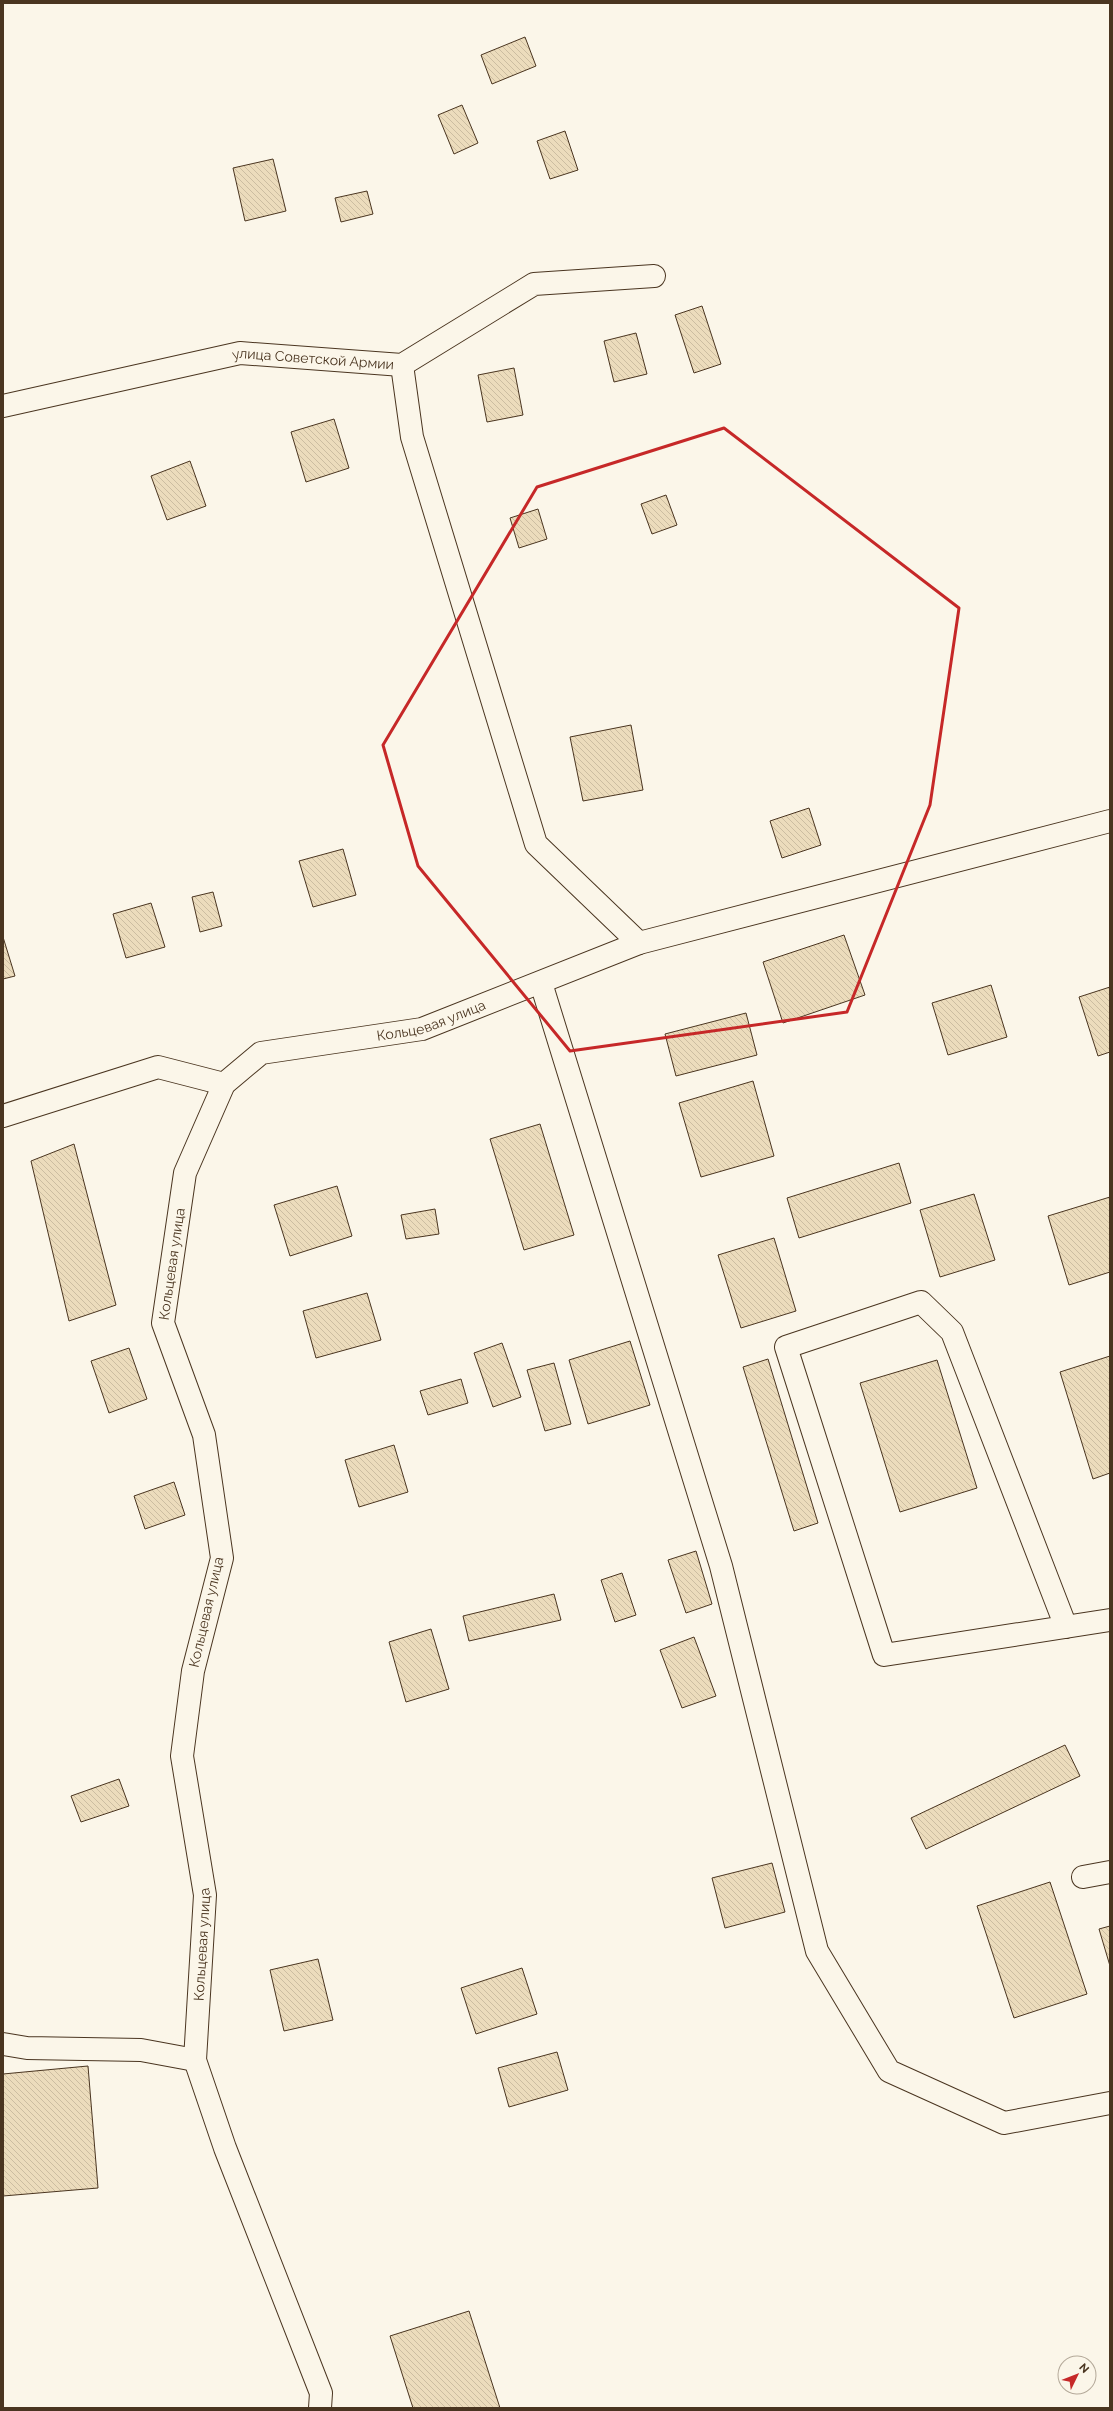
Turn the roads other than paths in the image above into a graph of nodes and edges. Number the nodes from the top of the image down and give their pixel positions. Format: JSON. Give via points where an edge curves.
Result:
{"nodes":[{"id":1,"x":654,"y":276,"type":"dead end"},
{"id":2,"x":402,"y":365,"type":"junction"},
{"id":3,"x":3,"y":406,"type":"edge"},
{"id":4,"x":1110,"y":821,"type":"edge"},
{"id":5,"x":639,"y":943,"type":"junction"},
{"id":6,"x":541,"y":982,"type":"junction"},
{"id":7,"x":224,"y":1084,"type":"junction"},
{"id":8,"x":3,"y":1116,"type":"edge"},
{"id":9,"x":1110,"y":1620,"type":"edge"},
{"id":10,"x":1066,"y":1627,"type":"junction"},
{"id":11,"x":1110,"y":1872,"type":"edge"},
{"id":12,"x":1083,"y":1877,"type":"dead end"},
{"id":13,"x":3,"y":2044,"type":"edge"},
{"id":14,"x":195,"y":2060,"type":"junction"},
{"id":15,"x":1110,"y":2103,"type":"edge"},
{"id":16,"x":320,"y":2408,"type":"edge"}],
"edges":[{"from":1,"to":2,"type":"street","name":"улица Советской Армии","via":[[534,284]]},
{"from":2,"to":3,"type":"street","name":"улица Советской Армии","via":[[240,353]]},
{"from":2,"to":5,"type":"street","via":[[412,437],[536,844]]},
{"from":4,"to":5,"type":"street","name":"Кольцевая улица"},
{"from":5,"to":6,"type":"street","name":"Кольцевая улица"},
{"from":6,"to":7,"type":"street","name":"Кольцевая улица","via":[[422,1029],[261,1053]]},
{"from":6,"to":15,"type":"street","via":[[721,1566],[817,1951],[889,2071],[1004,2123]]},
{"from":7,"to":8,"type":"street","via":[[158,1067]]},
{"from":7,"to":14,"type":"street","name":"Кольцевая улица","via":[[185,1173],[163,1323],[204,1435],[222,1558],[193,1671],[182,1756],[205,1896]]},
{"from":9,"to":10,"type":"street"},
{"from":10,"to":10,"type":"street","via":[[884,1655],[786,1347],[921,1302],[952,1332]]},
{"from":11,"to":12,"type":"street"},
{"from":13,"to":14,"type":"street","via":[[27,2048],[141,2050]]},
{"from":14,"to":16,"type":"street","via":[[225,2148],[321,2393]]}]}
